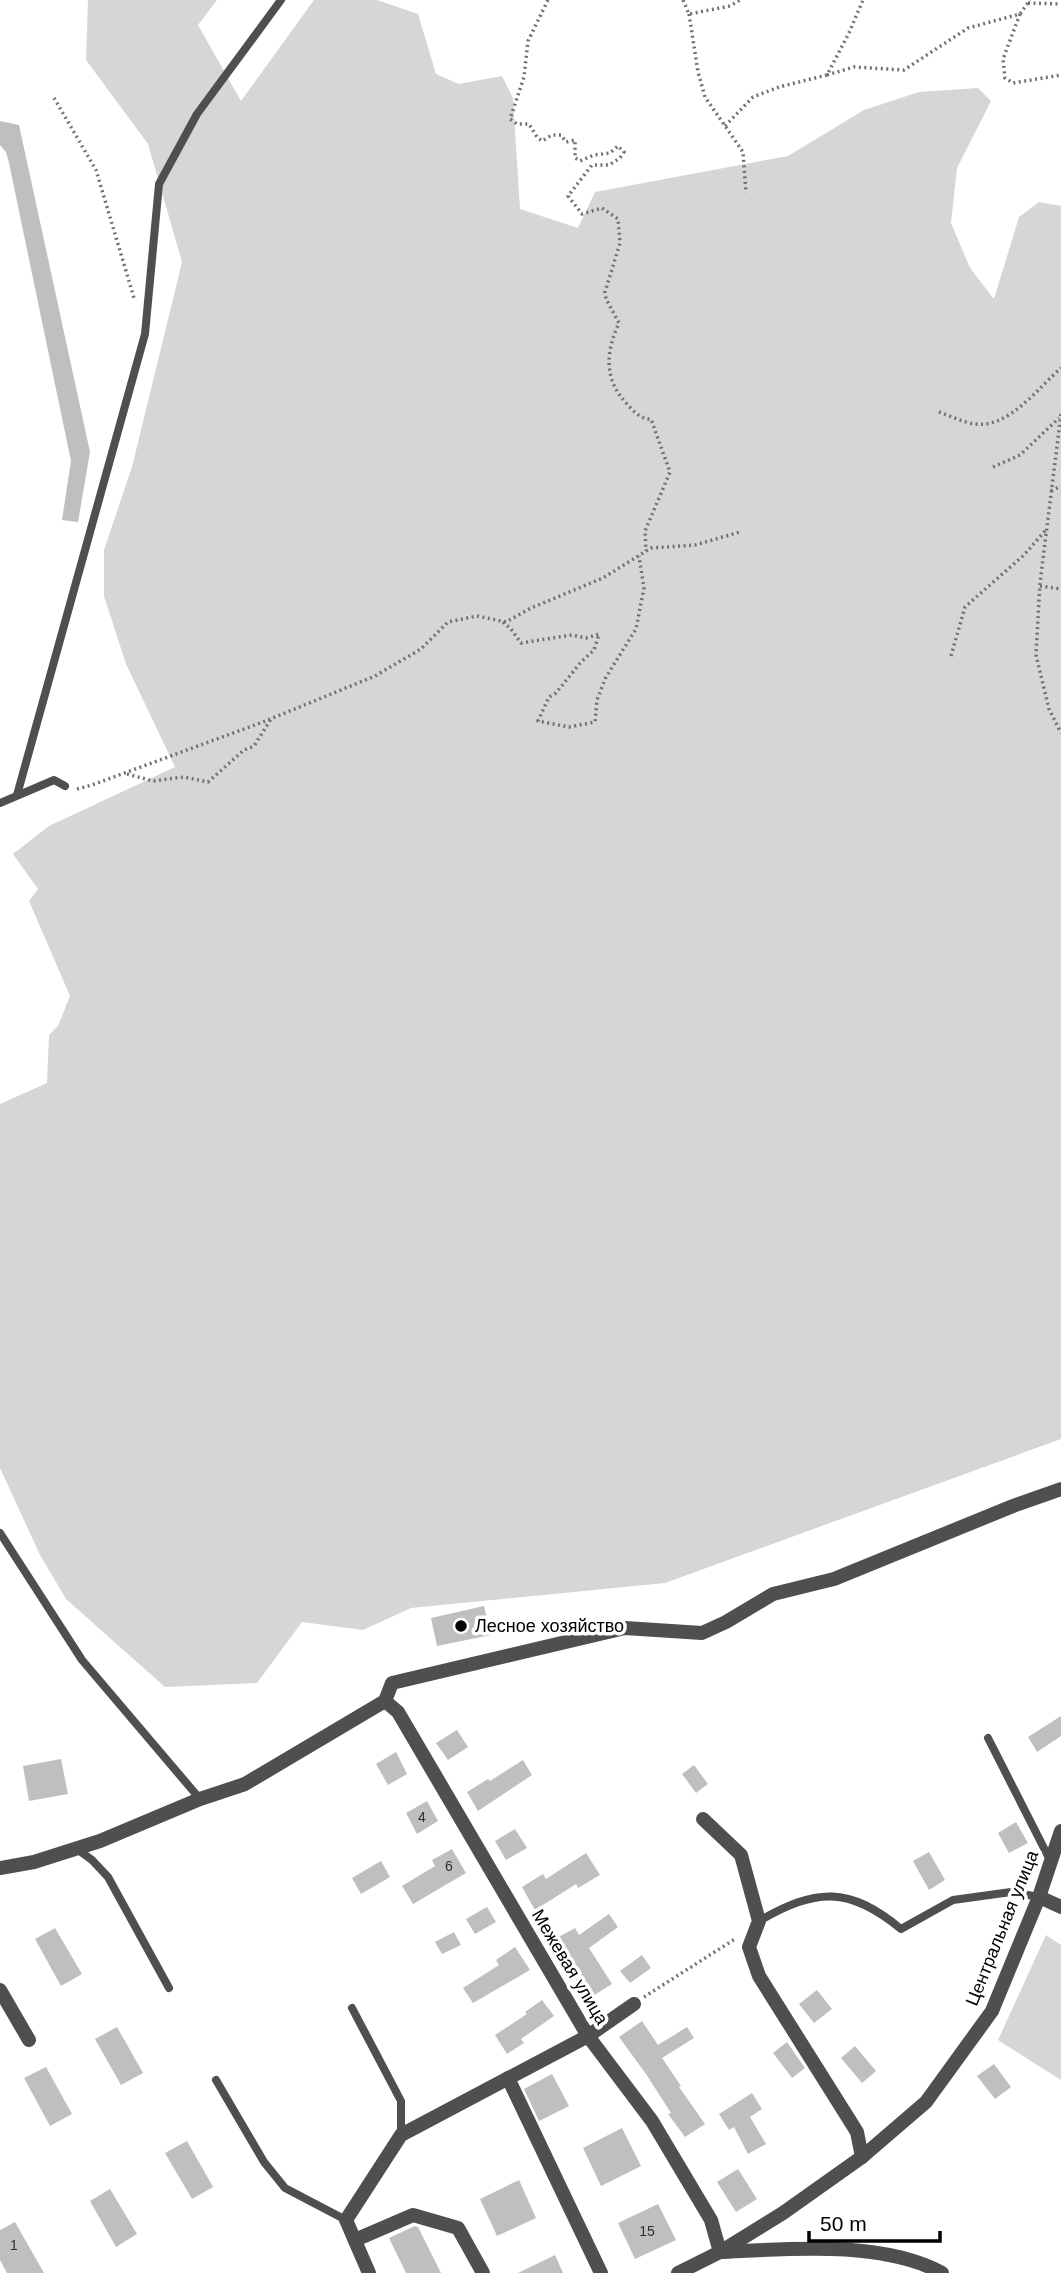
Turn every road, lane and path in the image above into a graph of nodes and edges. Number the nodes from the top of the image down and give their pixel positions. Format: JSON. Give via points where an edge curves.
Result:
{"nodes":[{"id":1,"x":281,"y":0,"type":"edge"},
{"id":2,"x":548,"y":0,"type":"edge"},
{"id":3,"x":683,"y":0,"type":"edge"},
{"id":4,"x":740,"y":0,"type":"edge"},
{"id":5,"x":863,"y":0,"type":"edge"},
{"id":6,"x":1029,"y":2,"type":"edge"},
{"id":7,"x":1061,"y":4,"type":"edge"},
{"id":8,"x":689,"y":14,"type":"junction"},
{"id":9,"x":1020,"y":14,"type":"junction"},
{"id":10,"x":827,"y":75,"type":"junction"},
{"id":11,"x":1061,"y":75,"type":"edge"},
{"id":12,"x":54,"y":98,"type":"dead end"},
{"id":13,"x":725,"y":125,"type":"junction"},
{"id":14,"x":746,"y":193,"type":"dead end"},
{"id":15,"x":145,"y":334,"type":"junction"},
{"id":16,"x":1061,"y":368,"type":"edge"},
{"id":17,"x":939,"y":412,"type":"dead end"},
{"id":18,"x":1061,"y":415,"type":"edge"},
{"id":19,"x":993,"y":467,"type":"dead end"},
{"id":20,"x":1061,"y":486,"type":"edge"},
{"id":21,"x":1051,"y":491,"type":"junction"},
{"id":22,"x":1046,"y":529,"type":"junction"},
{"id":23,"x":740,"y":531,"type":"dead end"},
{"id":24,"x":646,"y":551,"type":"junction"},
{"id":25,"x":639,"y":556,"type":"junction"},
{"id":26,"x":1040,"y":586,"type":"junction"},
{"id":27,"x":1061,"y":589,"type":"edge"},
{"id":28,"x":501,"y":621,"type":"junction"},
{"id":29,"x":951,"y":656,"type":"dead end"},
{"id":30,"x":271,"y":718,"type":"junction"},
{"id":31,"x":1061,"y":733,"type":"edge"},
{"id":32,"x":125,"y":773,"type":"junction"},
{"id":33,"x":65,"y":786,"type":"joint"},
{"id":34,"x":17,"y":795,"type":"junction"},
{"id":35,"x":0,"y":803,"type":"edge"},
{"id":36,"x":1061,"y":1489,"type":"edge"},
{"id":37,"x":0,"y":1533,"type":"edge"},
{"id":38,"x":386,"y":1701,"type":"junction"},
{"id":39,"x":988,"y":1738,"type":"dead end"},
{"id":40,"x":200,"y":1799,"type":"junction"},
{"id":41,"x":703,"y":1819,"type":"dead end"},
{"id":42,"x":1061,"y":1831,"type":"edge"},
{"id":43,"x":76,"y":1848,"type":"junction"},
{"id":44,"x":1050,"y":1861,"type":"junction"},
{"id":45,"x":0,"y":1868,"type":"edge"},
{"id":46,"x":1039,"y":1897,"type":"junction"},
{"id":47,"x":1061,"y":1908,"type":"edge"},
{"id":48,"x":759,"y":1921,"type":"junction"},
{"id":49,"x":169,"y":1988,"type":"dead end"},
{"id":50,"x":0,"y":1990,"type":"edge"},
{"id":51,"x":634,"y":2004,"type":"joint"},
{"id":52,"x":352,"y":2008,"type":"dead end"},
{"id":53,"x":588,"y":2036,"type":"junction"},
{"id":54,"x":29,"y":2040,"type":"dead end"},
{"id":55,"x":508,"y":2078,"type":"junction"},
{"id":56,"x":216,"y":2080,"type":"dead end"},
{"id":57,"x":401,"y":2135,"type":"junction"},
{"id":58,"x":862,"y":2157,"type":"junction"},
{"id":59,"x":346,"y":2220,"type":"junction"},
{"id":60,"x":355,"y":2240,"type":"junction"},
{"id":61,"x":720,"y":2252,"type":"junction"},
{"id":62,"x":369,"y":2273,"type":"edge"},
{"id":63,"x":483,"y":2273,"type":"edge"},
{"id":64,"x":601,"y":2273,"type":"edge"},
{"id":65,"x":678,"y":2273,"type":"edge"},
{"id":66,"x":942,"y":2273,"type":"edge"}],
"edges":[{"from":1,"to":15,"type":"lane","via":[[197,114],[159,184]]},
{"from":2,"to":24,"type":"path","via":[[528,41],[524,77],[510,119],[529,124],[542,141],[561,135],[566,142],[575,141],[575,158],[580,161],[610,153],[618,146],[624,152],[609,165],[592,165],[568,196],[582,214],[602,208],[618,219],[620,243],[605,292],[619,323],[608,364],[617,394],[632,410],[651,419],[670,471],[645,531]]},
{"from":3,"to":8,"type":"path"},
{"from":4,"to":8,"type":"path"},
{"from":5,"to":10,"type":"path"},
{"from":6,"to":7,"type":"path"},
{"from":6,"to":9,"type":"path"},
{"from":8,"to":13,"type":"path","via":[[705,97]]},
{"from":9,"to":10,"type":"path","via":[[968,28],[904,70],[854,67]]},
{"from":9,"to":11,"type":"path","via":[[1003,59],[1005,78],[1013,83]]},
{"from":10,"to":13,"type":"path","via":[[753,97]]},
{"from":12,"to":15,"type":"path","via":[[96,170]]},
{"from":13,"to":14,"type":"path","via":[[743,152]]},
{"from":15,"to":34,"type":"lane"},
{"from":16,"to":17,"type":"path","via":[[999,422],[976,424]]},
{"from":18,"to":19,"type":"path","via":[[1020,455]]},
{"from":18,"to":21,"type":"path"},
{"from":20,"to":21,"type":"path"},
{"from":21,"to":22,"type":"path"},
{"from":22,"to":26,"type":"path"},
{"from":22,"to":29,"type":"path","via":[[965,607]]},
{"from":23,"to":24,"type":"path","via":[[703,543]]},
{"from":24,"to":25,"type":"path"},
{"from":25,"to":28,"type":"path","via":[[603,578]]},
{"from":25,"to":28,"type":"path","via":[[644,588],[638,622],[606,677],[597,699],[595,722],[569,727],[538,721],[550,697],[594,650],[599,634],[521,643]]},
{"from":26,"to":27,"type":"path"},
{"from":26,"to":31,"type":"path","via":[[1036,655],[1049,709]]},
{"from":28,"to":30,"type":"path","via":[[477,616],[448,622],[421,649],[394,666]]},
{"from":30,"to":32,"type":"path"},
{"from":30,"to":32,"type":"path","via":[[254,746],[208,782],[184,777],[153,781]]},
{"from":32,"to":33,"type":"path","via":[[74,789]]},
{"from":33,"to":34,"type":"lane","via":[[54,780]]},
{"from":34,"to":35,"type":"lane"},
{"from":36,"to":38,"type":"street","via":[[834,1579],[773,1594],[702,1633],[625,1628],[572,1639],[392,1683]]},
{"from":37,"to":40,"type":"lane","via":[[82,1660]]},
{"from":38,"to":40,"type":"street","via":[[245,1784]]},
{"from":38,"to":53,"type":"street","name":"Межевая улица","via":[[398,1712]]},
{"from":39,"to":44,"type":"lane"},
{"from":40,"to":43,"type":"street"},
{"from":41,"to":48,"type":"street","via":[[741,1855]]},
{"from":42,"to":44,"type":"street","name":"Центральная улица"},
{"from":43,"to":45,"type":"street"},
{"from":43,"to":49,"type":"lane","via":[[108,1877]]},
{"from":44,"to":46,"type":"street","name":"Центральная улица"},
{"from":46,"to":47,"type":"street"},
{"from":46,"to":48,"type":"lane","via":[[1011,1892],[953,1900],[901,1929],[879,1911],[845,1896],[808,1898]]},
{"from":46,"to":58,"type":"street","name":"Центральная улица","via":[[992,2011],[926,2102]]},
{"from":48,"to":51,"type":"path"},
{"from":48,"to":58,"type":"street","via":[[749,1947],[760,1976],[858,2132]]},
{"from":50,"to":54,"type":"street"},
{"from":51,"to":53,"type":"street"},
{"from":52,"to":57,"type":"lane","via":[[401,2101]]},
{"from":53,"to":55,"type":"street"},
{"from":53,"to":61,"type":"street","name":"Межевая улица","via":[[652,2121],[711,2220]]},
{"from":55,"to":57,"type":"street"},
{"from":55,"to":64,"type":"street"},
{"from":56,"to":59,"type":"lane","via":[[264,2162],[285,2188]]},
{"from":57,"to":59,"type":"street"},
{"from":58,"to":61,"type":"street","name":"Центральная улица"},
{"from":59,"to":60,"type":"street"},
{"from":60,"to":62,"type":"street"},
{"from":60,"to":63,"type":"street","via":[[413,2215],[458,2228]]},
{"from":61,"to":65,"type":"street","name":"Центральная улица"},
{"from":61,"to":66,"type":"street","name":"Центральная улица","via":[[798,2248],[867,2252],[925,2264]]}]}
